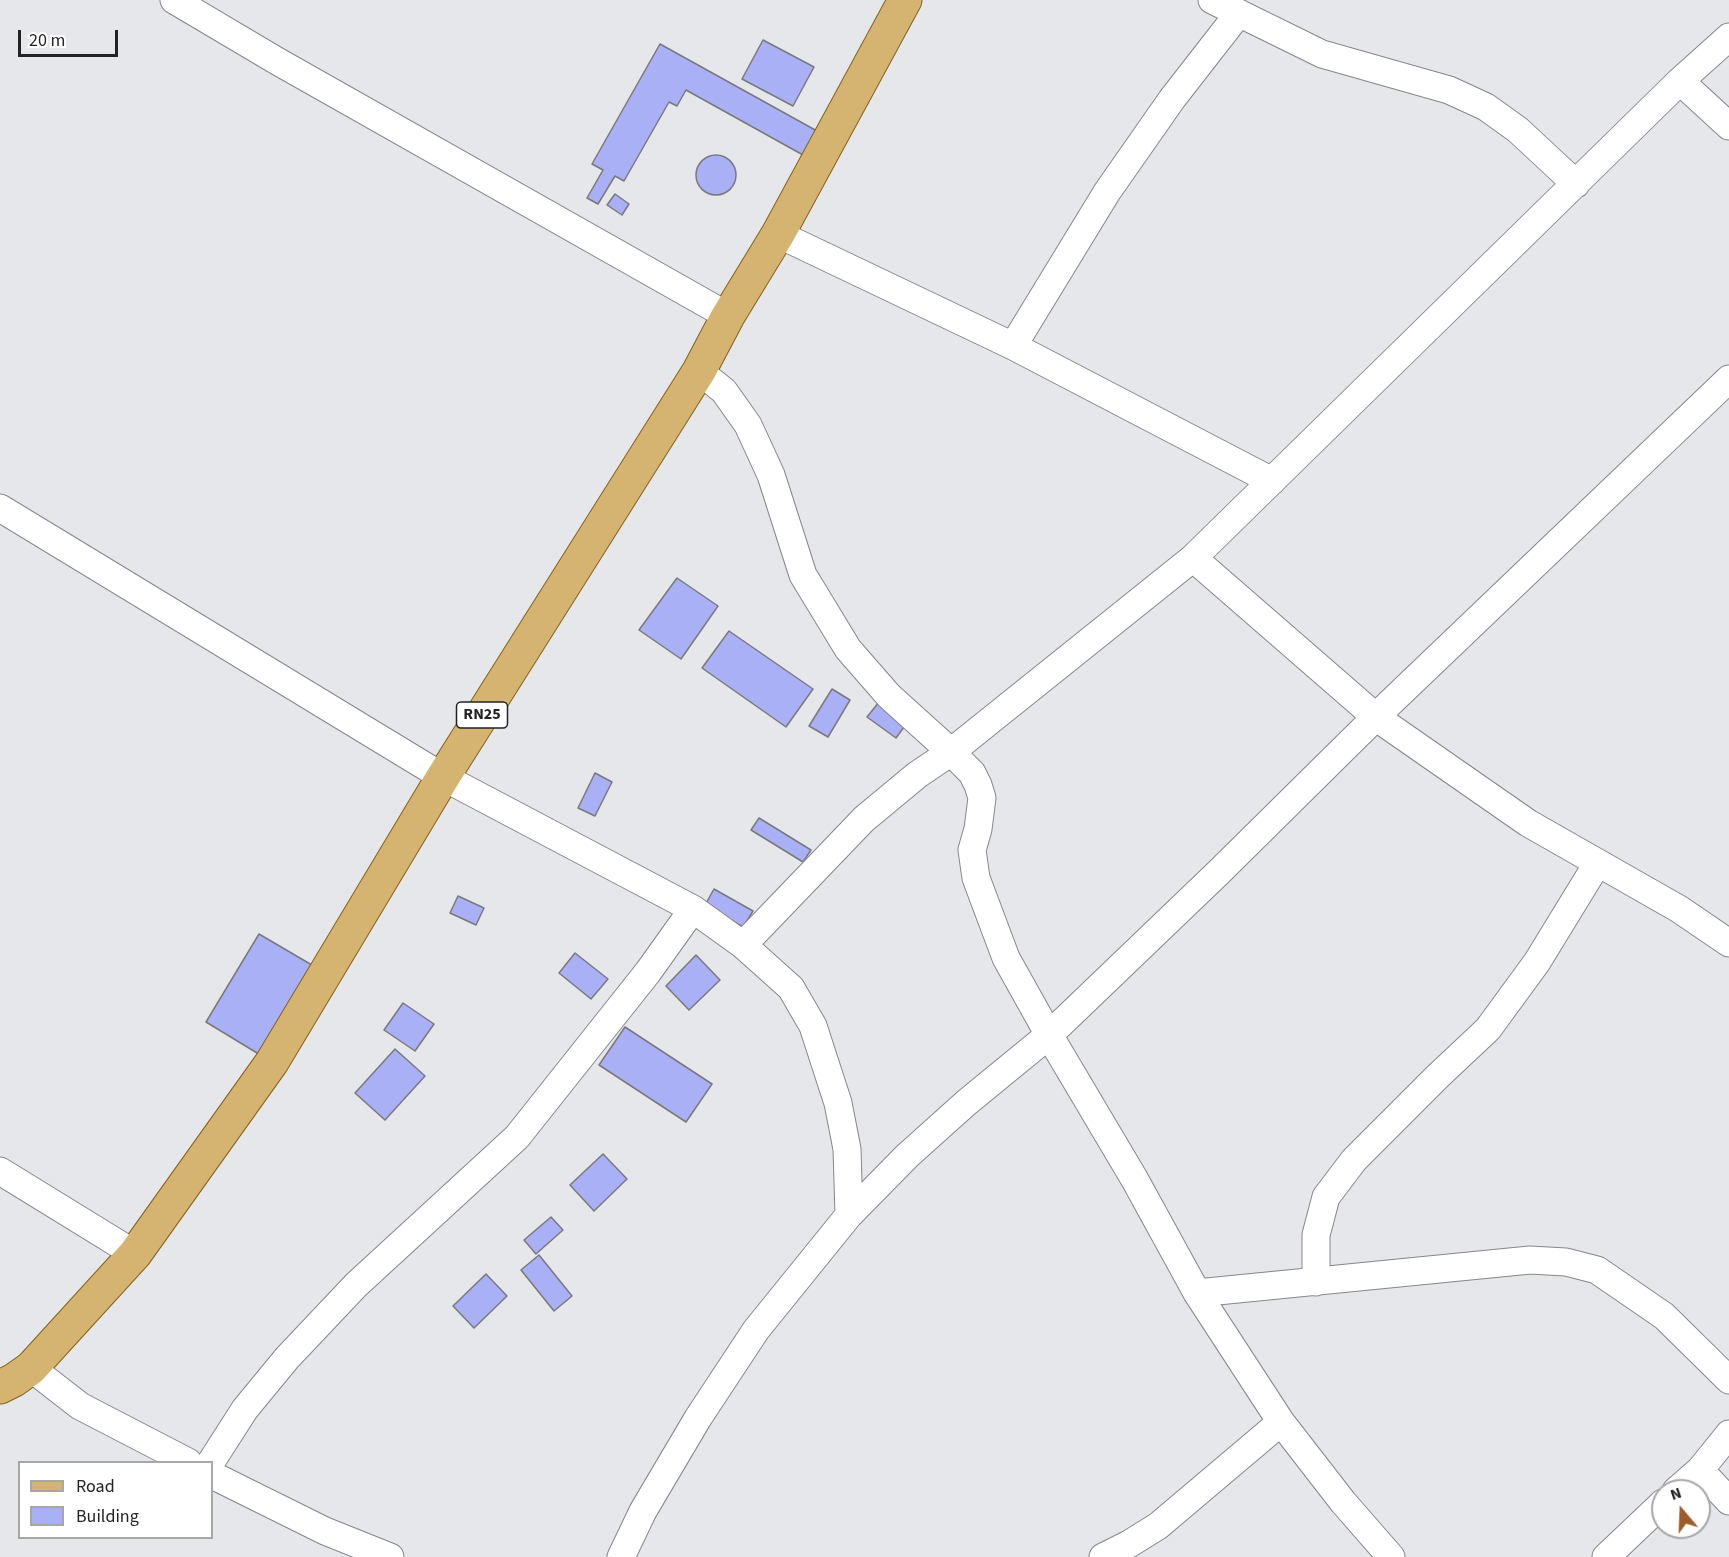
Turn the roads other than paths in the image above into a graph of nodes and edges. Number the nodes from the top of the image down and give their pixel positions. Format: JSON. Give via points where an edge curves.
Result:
{"nodes":[{"id":1,"x":174,"y":0,"type":"edge"},
{"id":2,"x":905,"y":0,"type":"edge"},
{"id":3,"x":1212,"y":0,"type":"edge"},
{"id":4,"x":1239,"y":13,"type":"junction"},
{"id":5,"x":1729,"y":36,"type":"edge"},
{"id":6,"x":1680,"y":81,"type":"junction"},
{"id":7,"x":1729,"y":126,"type":"edge"},
{"id":8,"x":1576,"y":184,"type":"junction"},
{"id":9,"x":778,"y":234,"type":"junction"},
{"id":10,"x":728,"y":316,"type":"junction"},
{"id":11,"x":1013,"y":346,"type":"junction"},
{"id":12,"x":699,"y":371,"type":"junction"},
{"id":13,"x":1729,"y":380,"type":"edge"},
{"id":14,"x":1272,"y":481,"type":"junction"},
{"id":15,"x":0,"y":508,"type":"edge"},
{"id":16,"x":1193,"y":558,"type":"junction"},
{"id":17,"x":1377,"y":718,"type":"junction"},
{"id":18,"x":951,"y":752,"type":"junction"},
{"id":19,"x":443,"y":777,"type":"junction"},
{"id":20,"x":1597,"y":864,"type":"junction"},
{"id":21,"x":693,"y":909,"type":"junction"},
{"id":22,"x":1729,"y":943,"type":"edge"},
{"id":23,"x":743,"y":945,"type":"junction"},
{"id":24,"x":1049,"y":1035,"type":"junction"},
{"id":25,"x":0,"y":1171,"type":"edge"},
{"id":26,"x":849,"y":1215,"type":"junction"},
{"id":27,"x":135,"y":1254,"type":"junction"},
{"id":28,"x":1316,"y":1282,"type":"junction"},
{"id":29,"x":1197,"y":1293,"type":"junction"},
{"id":30,"x":31,"y":1368,"type":"junction"},
{"id":31,"x":1729,"y":1380,"type":"edge"},
{"id":32,"x":0,"y":1387,"type":"edge"},
{"id":33,"x":1281,"y":1422,"type":"junction"},
{"id":34,"x":1729,"y":1434,"type":"edge"},
{"id":35,"x":186,"y":1461,"type":"edge"},
{"id":36,"x":212,"y":1461,"type":"edge"},
{"id":37,"x":1700,"y":1470,"type":"junction"},
{"id":38,"x":213,"y":1475,"type":"edge"},
{"id":39,"x":1690,"y":1479,"type":"edge"},
{"id":40,"x":1729,"y":1502,"type":"edge"},
{"id":41,"x":1651,"y":1514,"type":"edge"},
{"id":42,"x":390,"y":1557,"type":"edge"},
{"id":43,"x":621,"y":1557,"type":"edge"},
{"id":44,"x":1103,"y":1557,"type":"edge"},
{"id":45,"x":1391,"y":1557,"type":"edge"},
{"id":46,"x":1606,"y":1557,"type":"edge"}],
"edges":[{"from":1,"to":10,"type":"street"},
{"from":2,"to":9,"type":"main road","number":"RN25"},
{"from":3,"to":4,"type":"street"},
{"from":4,"to":8,"type":"street","via":[[1322,54],[1449,90],[1486,107],[1518,130]]},
{"from":4,"to":11,"type":"street","via":[[1107,192]]},
{"from":5,"to":6,"type":"street"},
{"from":6,"to":7,"type":"street"},
{"from":6,"to":8,"type":"street"},
{"from":8,"to":14,"type":"street"},
{"from":9,"to":10,"type":"main road","number":"RN25"},
{"from":9,"to":11,"type":"street"},
{"from":10,"to":12,"type":"main road","number":"RN25"},
{"from":11,"to":14,"type":"street"},
{"from":12,"to":18,"type":"street","via":[[724,391],[748,425],[771,475],[803,575],[848,649],[889,696]]},
{"from":12,"to":19,"type":"main road","number":"RN25"},
{"from":13,"to":17,"type":"street"},
{"from":14,"to":16,"type":"street"},
{"from":15,"to":19,"type":"street"},
{"from":16,"to":17,"type":"street"},
{"from":16,"to":18,"type":"street"},
{"from":17,"to":20,"type":"street","via":[[1528,823]]},
{"from":17,"to":24,"type":"street"},
{"from":18,"to":23,"type":"street","via":[[864,819]]},
{"from":18,"to":24,"type":"street","via":[[972,773],[982,798],[972,850],[976,878],[1006,958]]},
{"from":19,"to":21,"type":"street"},
{"from":19,"to":27,"type":"main road","number":"RN25","via":[[272,1062]]},
{"from":20,"to":22,"type":"street","via":[[1679,909]]},
{"from":20,"to":28,"type":"street","via":[[1537,962],[1488,1029],[1354,1160],[1326,1197],[1316,1235]]},
{"from":21,"to":23,"type":"street"},
{"from":21,"to":36,"type":"street","via":[[517,1137],[357,1285],[287,1358],[245,1409]]},
{"from":23,"to":26,"type":"street","via":[[791,988],[813,1026],[838,1103],[847,1149]]},
{"from":24,"to":26,"type":"street","via":[[966,1103]]},
{"from":24,"to":29,"type":"street"},
{"from":25,"to":27,"type":"street"},
{"from":26,"to":43,"type":"street","via":[[756,1330],[698,1418],[643,1511]]},
{"from":27,"to":30,"type":"main road","number":"RN25"},
{"from":28,"to":29,"type":"street"},
{"from":28,"to":31,"type":"street","via":[[1530,1260],[1566,1262],[1597,1270],[1664,1316]]},
{"from":29,"to":33,"type":"street"},
{"from":30,"to":32,"type":"main road","number":"RN25"},
{"from":30,"to":35,"type":"street","via":[[80,1406]]},
{"from":33,"to":44,"type":"street","via":[[1158,1526]]},
{"from":33,"to":45,"type":"street"},
{"from":34,"to":37,"type":"street"},
{"from":37,"to":39,"type":"street"},
{"from":37,"to":40,"type":"street"},
{"from":38,"to":42,"type":"street","via":[[325,1531]]},
{"from":41,"to":46,"type":"street"}]}
